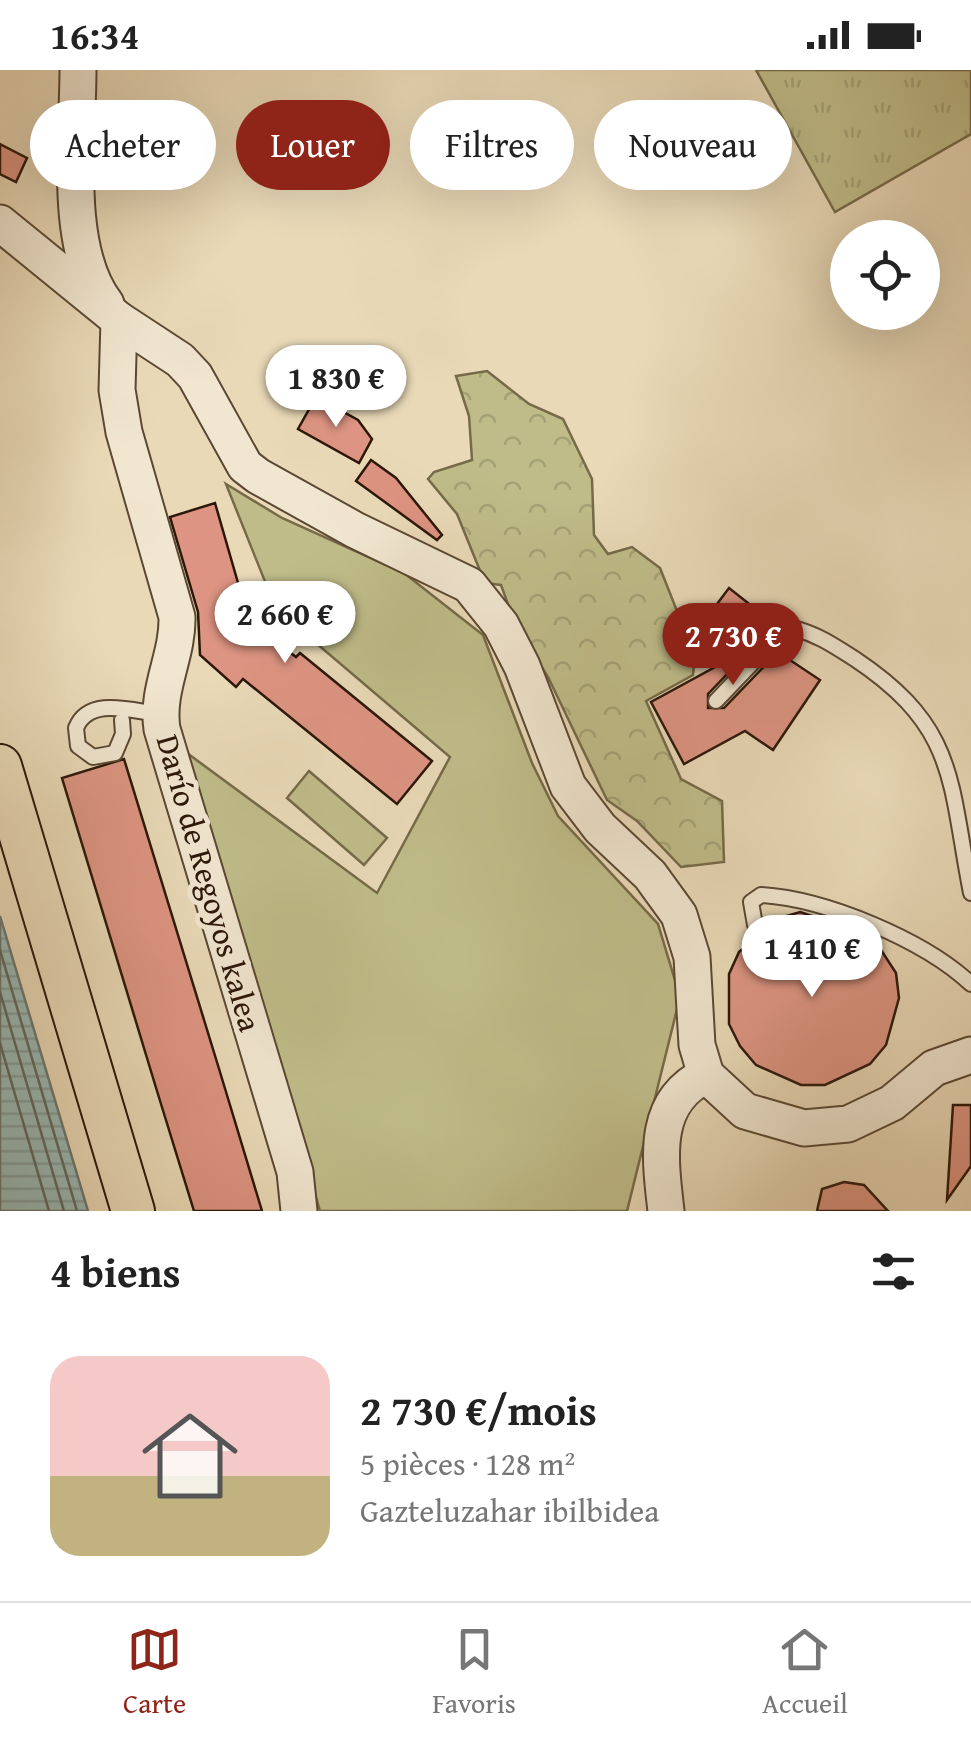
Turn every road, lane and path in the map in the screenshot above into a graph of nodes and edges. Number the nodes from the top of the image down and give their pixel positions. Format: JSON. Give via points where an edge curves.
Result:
{"nodes":[{"id":1,"x":78,"y":70,"type":"edge"},
{"id":2,"x":0,"y":223,"type":"edge"},
{"id":3,"x":119,"y":320,"type":"junction"},
{"id":4,"x":716,"y":700,"type":"dead end"},
{"id":5,"x":160,"y":714,"type":"junction"},
{"id":6,"x":122,"y":720,"type":"dead end"},
{"id":7,"x":0,"y":766,"type":"edge"},
{"id":8,"x":971,"y":893,"type":"edge"},
{"id":9,"x":755,"y":925,"type":"dead end"},
{"id":10,"x":971,"y":984,"type":"edge"},
{"id":11,"x":971,"y":1056,"type":"edge"},
{"id":12,"x":706,"y":1075,"type":"junction"},
{"id":13,"x":133,"y":1211,"type":"edge"},
{"id":14,"x":298,"y":1211,"type":"edge"},
{"id":15,"x":666,"y":1211,"type":"edge"}],
"edges":[{"from":1,"to":3,"type":"street","via":[[80,240],[88,273]]},
{"from":2,"to":3,"type":"street"},
{"from":3,"to":5,"type":"street","name":"Darío de Regoyos kalea","via":[[124,432],[176,617]]},
{"from":3,"to":12,"type":"street","via":[[195,376],[236,452],[258,476],[469,584],[501,624],[568,786],[679,915],[692,957],[696,1046]]},
{"from":4,"to":8,"type":"lane","via":[[793,628],[823,636],[892,682],[917,709],[946,764]]},
{"from":5,"to":6,"type":"lane","via":[[89,711],[76,728],[78,746],[93,758],[115,753]]},
{"from":5,"to":14,"type":"street","name":"Darío de Regoyos kalea","via":[[295,1172]]},
{"from":7,"to":13,"type":"main road"},
{"from":9,"to":10,"type":"lane","via":[[751,902],[762,894],[832,910],[890,933]]},
{"from":11,"to":12,"type":"street","via":[[934,1068],[892,1103],[848,1124],[804,1128],[745,1111]]},
{"from":12,"to":15,"type":"street","via":[[682,1086],[661,1133]]}]}
